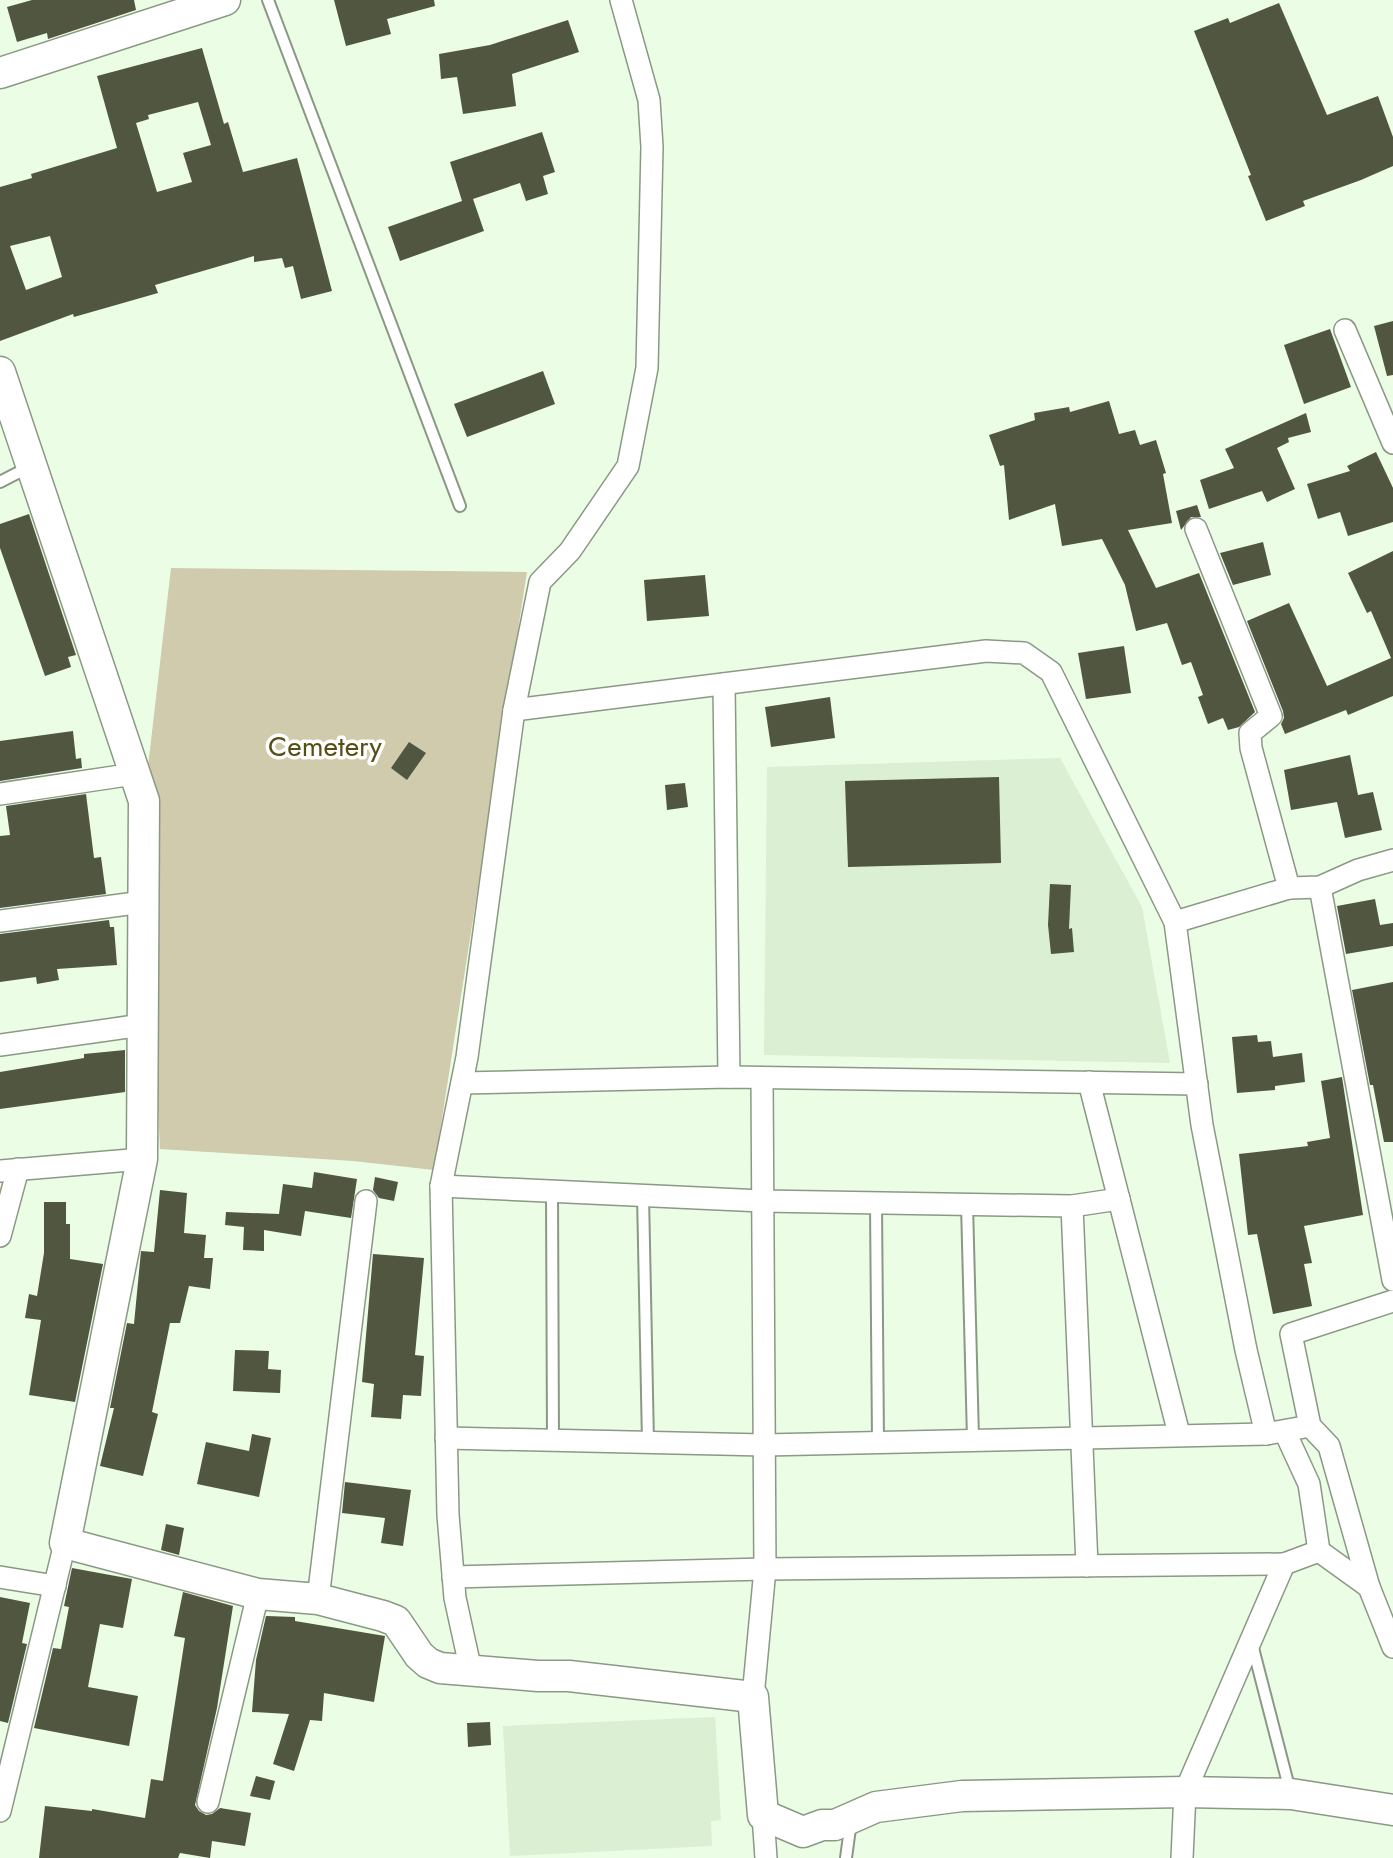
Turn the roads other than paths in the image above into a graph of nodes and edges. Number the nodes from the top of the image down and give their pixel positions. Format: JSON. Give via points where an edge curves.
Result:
{"nodes":[{"id":1,"x":225,"y":0,"type":"edge"},
{"id":2,"x":268,"y":0,"type":"edge"},
{"id":3,"x":621,"y":0,"type":"edge"},
{"id":4,"x":0,"y":73,"type":"edge"},
{"id":5,"x":1345,"y":330,"type":"dead end"},
{"id":6,"x":0,"y":372,"type":"edge"},
{"id":7,"x":1393,"y":443,"type":"edge"},
{"id":8,"x":31,"y":466,"type":"junction"},
{"id":9,"x":0,"y":482,"type":"edge"},
{"id":10,"x":460,"y":506,"type":"dead end"},
{"id":11,"x":1196,"y":529,"type":"dead end"},
{"id":12,"x":724,"y":684,"type":"junction"},
{"id":13,"x":514,"y":710,"type":"junction"},
{"id":14,"x":134,"y":774,"type":"junction"},
{"id":15,"x":0,"y":794,"type":"edge"},
{"id":16,"x":1393,"y":860,"type":"edge"},
{"id":17,"x":1320,"y":887,"type":"junction"},
{"id":18,"x":1289,"y":888,"type":"junction"},
{"id":19,"x":143,"y":902,"type":"junction"},
{"id":20,"x":0,"y":921,"type":"edge"},
{"id":21,"x":1175,"y":922,"type":"junction"},
{"id":22,"x":142,"y":1025,"type":"junction"},
{"id":23,"x":0,"y":1045,"type":"edge"},
{"id":24,"x":729,"y":1077,"type":"junction"},
{"id":25,"x":762,"y":1078,"type":"junction"},
{"id":26,"x":1089,"y":1082,"type":"junction"},
{"id":27,"x":461,"y":1083,"type":"junction"},
{"id":28,"x":1197,"y":1084,"type":"junction"},
{"id":29,"x":142,"y":1158,"type":"junction"},
{"id":30,"x":9,"y":1170,"type":"edge"},
{"id":31,"x":441,"y":1186,"type":"junction"},
{"id":32,"x":552,"y":1191,"type":"junction"},
{"id":33,"x":643,"y":1195,"type":"junction"},
{"id":34,"x":1119,"y":1199,"type":"junction"},
{"id":35,"x":366,"y":1201,"type":"dead end"},
{"id":36,"x":762,"y":1201,"type":"junction"},
{"id":37,"x":876,"y":1203,"type":"junction"},
{"id":38,"x":967,"y":1204,"type":"junction"},
{"id":39,"x":1072,"y":1206,"type":"junction"},
{"id":40,"x":0,"y":1236,"type":"edge"},
{"id":41,"x":1393,"y":1280,"type":"edge"},
{"id":42,"x":1393,"y":1301,"type":"edge"},
{"id":43,"x":1310,"y":1426,"type":"junction"},
{"id":44,"x":1275,"y":1433,"type":"junction"},
{"id":45,"x":1179,"y":1434,"type":"junction"},
{"id":46,"x":446,"y":1437,"type":"junction"},
{"id":47,"x":1082,"y":1437,"type":"junction"},
{"id":48,"x":974,"y":1439,"type":"junction"},
{"id":49,"x":553,"y":1440,"type":"junction"},
{"id":50,"x":878,"y":1442,"type":"junction"},
{"id":51,"x":648,"y":1443,"type":"junction"},
{"id":52,"x":765,"y":1445,"type":"junction"},
{"id":53,"x":65,"y":1543,"type":"junction"},
{"id":54,"x":1319,"y":1551,"type":"junction"},
{"id":55,"x":1284,"y":1564,"type":"junction"},
{"id":56,"x":1087,"y":1566,"type":"junction"},
{"id":57,"x":765,"y":1569,"type":"junction"},
{"id":58,"x":0,"y":1577,"type":"edge"},
{"id":59,"x":453,"y":1577,"type":"junction"},
{"id":60,"x":55,"y":1586,"type":"junction"},
{"id":61,"x":1369,"y":1587,"type":"junction"},
{"id":62,"x":258,"y":1594,"type":"junction"},
{"id":63,"x":318,"y":1599,"type":"junction"},
{"id":64,"x":1251,"y":1638,"type":"junction"},
{"id":65,"x":1393,"y":1647,"type":"edge"},
{"id":66,"x":471,"y":1671,"type":"junction"},
{"id":67,"x":752,"y":1697,"type":"junction"},
{"id":68,"x":1185,"y":1792,"type":"junction"},
{"id":69,"x":1291,"y":1794,"type":"junction"},
{"id":70,"x":208,"y":1802,"type":"dead end"},
{"id":71,"x":1393,"y":1810,"type":"edge"},
{"id":72,"x":0,"y":1811,"type":"edge"},
{"id":73,"x":763,"y":1815,"type":"junction"},
{"id":74,"x":852,"y":1818,"type":"junction"},
{"id":75,"x":766,"y":1858,"type":"edge"},
{"id":76,"x":846,"y":1858,"type":"edge"},
{"id":77,"x":1182,"y":1858,"type":"edge"}],
"edges":[{"from":1,"to":4,"type":"street"},
{"from":2,"to":10,"type":"lane"},
{"from":3,"to":13,"type":"street","via":[[649,100],[647,368],[628,466],[570,551],[540,582]]},
{"from":5,"to":7,"type":"street"},
{"from":6,"to":8,"type":"street"},
{"from":8,"to":9,"type":"lane"},
{"from":8,"to":14,"type":"street"},
{"from":11,"to":18,"type":"street","via":[[1271,716],[1250,733],[1251,748]]},
{"from":12,"to":13,"type":"street"},
{"from":12,"to":21,"type":"street","via":[[986,651],[1024,653],[1051,672]]},
{"from":12,"to":24,"type":"street"},
{"from":13,"to":27,"type":"street"},
{"from":14,"to":15,"type":"street"},
{"from":14,"to":19,"type":"street","via":[[144,802]]},
{"from":16,"to":17,"type":"street"},
{"from":17,"to":18,"type":"street"},
{"from":17,"to":41,"type":"street"},
{"from":18,"to":21,"type":"street"},
{"from":19,"to":20,"type":"street"},
{"from":19,"to":22,"type":"street"},
{"from":21,"to":28,"type":"street"},
{"from":22,"to":23,"type":"street"},
{"from":22,"to":29,"type":"street"},
{"from":24,"to":25,"type":"street"},
{"from":24,"to":27,"type":"street"},
{"from":25,"to":26,"type":"street"},
{"from":25,"to":36,"type":"street"},
{"from":26,"to":28,"type":"street"},
{"from":26,"to":34,"type":"street"},
{"from":27,"to":31,"type":"street"},
{"from":28,"to":44,"type":"street","via":[[1241,1324]]},
{"from":29,"to":30,"type":"street"},
{"from":29,"to":53,"type":"street"},
{"from":30,"to":40,"type":"street"},
{"from":31,"to":32,"type":"street"},
{"from":31,"to":46,"type":"street"},
{"from":32,"to":33,"type":"street"},
{"from":32,"to":49,"type":"lane"},
{"from":33,"to":36,"type":"street"},
{"from":33,"to":51,"type":"lane"},
{"from":34,"to":39,"type":"street"},
{"from":34,"to":45,"type":"street"},
{"from":35,"to":63,"type":"street"},
{"from":36,"to":37,"type":"street"},
{"from":36,"to":52,"type":"street"},
{"from":37,"to":38,"type":"street"},
{"from":37,"to":50,"type":"lane"},
{"from":38,"to":39,"type":"street"},
{"from":38,"to":48,"type":"lane"},
{"from":39,"to":47,"type":"street"},
{"from":42,"to":43,"type":"street","via":[[1291,1334]]},
{"from":43,"to":44,"type":"street"},
{"from":43,"to":61,"type":"street","via":[[1329,1446]]},
{"from":44,"to":45,"type":"street"},
{"from":44,"to":54,"type":"street","via":[[1309,1484]]},
{"from":45,"to":47,"type":"street"},
{"from":46,"to":49,"type":"street"},
{"from":46,"to":59,"type":"street"},
{"from":47,"to":48,"type":"street"},
{"from":47,"to":56,"type":"street"},
{"from":48,"to":50,"type":"street"},
{"from":49,"to":51,"type":"street"},
{"from":50,"to":52,"type":"street"},
{"from":51,"to":52,"type":"street"},
{"from":52,"to":57,"type":"street"},
{"from":53,"to":60,"type":"street"},
{"from":53,"to":62,"type":"street"},
{"from":54,"to":55,"type":"street"},
{"from":54,"to":61,"type":"street"},
{"from":55,"to":56,"type":"street"},
{"from":55,"to":64,"type":"street"},
{"from":56,"to":57,"type":"street"},
{"from":57,"to":59,"type":"street"},
{"from":57,"to":67,"type":"street"},
{"from":58,"to":60,"type":"street"},
{"from":59,"to":66,"type":"street"},
{"from":60,"to":72,"type":"street"},
{"from":61,"to":65,"type":"street"},
{"from":62,"to":63,"type":"street"},
{"from":62,"to":70,"type":"street"},
{"from":63,"to":66,"type":"street","via":[[396,1621],[428,1663]]},
{"from":64,"to":68,"type":"street"},
{"from":64,"to":69,"type":"lane"},
{"from":66,"to":67,"type":"street","via":[[569,1676]]},
{"from":67,"to":73,"type":"street"},
{"from":68,"to":69,"type":"street"},
{"from":68,"to":74,"type":"street","via":[[962,1796],[876,1807]]},
{"from":68,"to":77,"type":"street"},
{"from":69,"to":71,"type":"street"},
{"from":73,"to":74,"type":"street","via":[[803,1832]]},
{"from":73,"to":75,"type":"street"},
{"from":74,"to":76,"type":"lane"}]}
